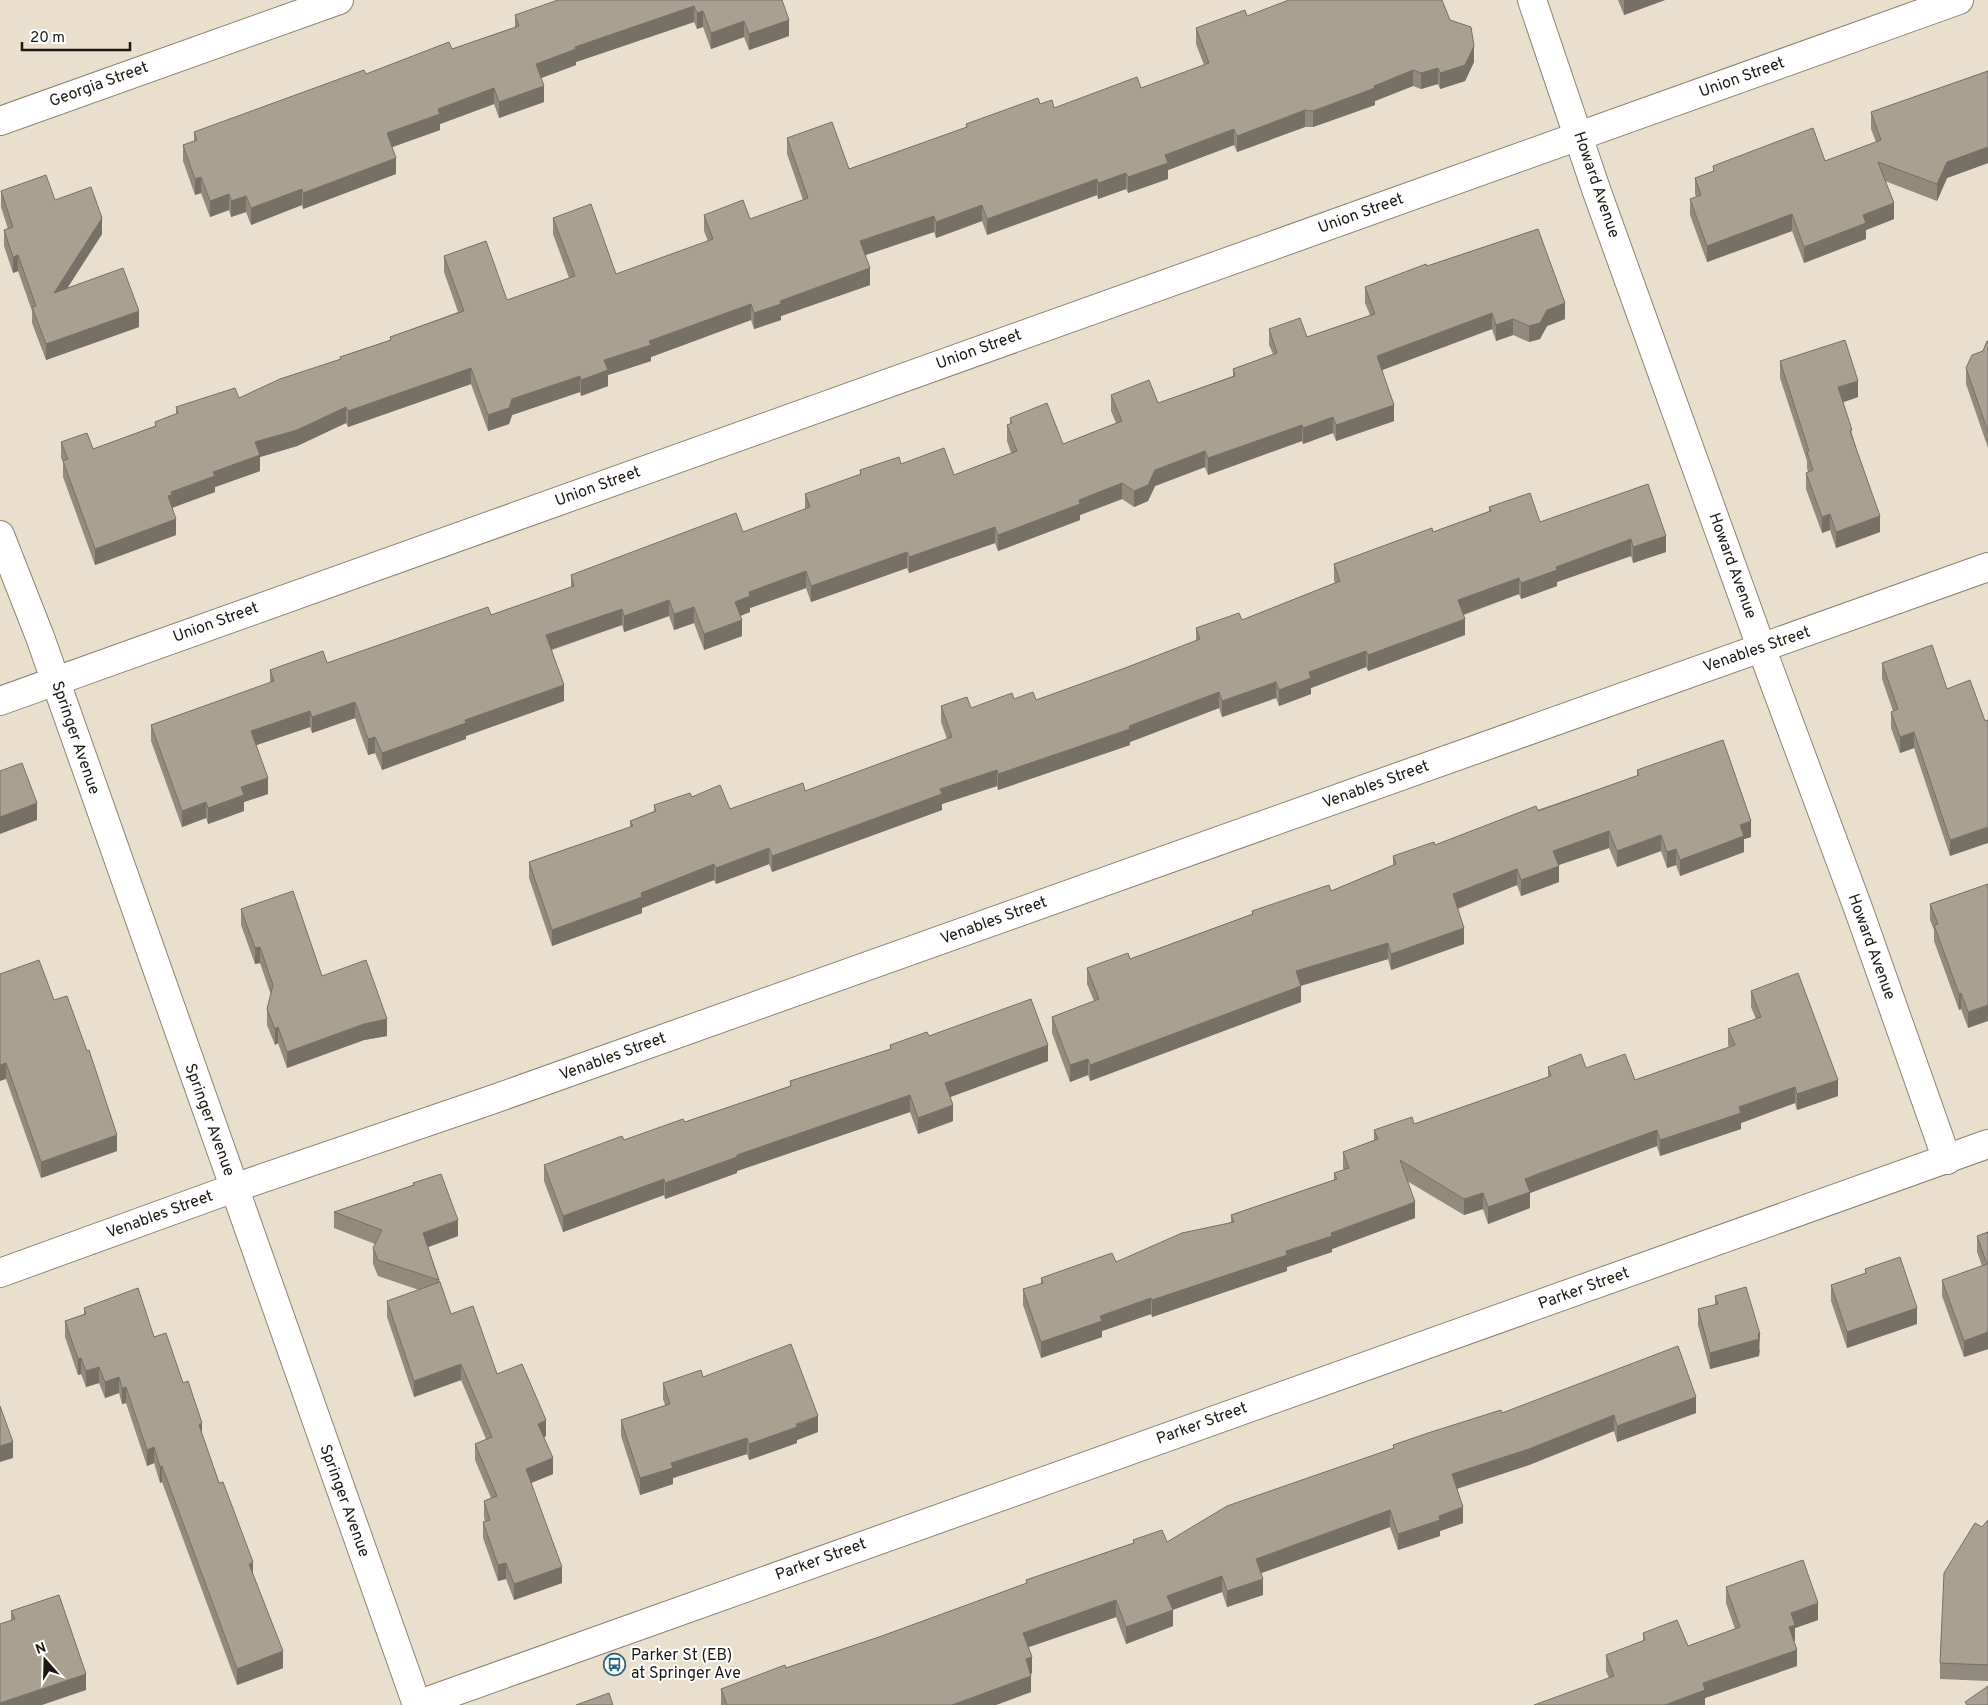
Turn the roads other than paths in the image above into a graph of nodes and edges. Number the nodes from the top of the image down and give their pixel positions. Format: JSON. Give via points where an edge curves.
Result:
{"nodes":[{"id":1,"x":340,"y":0,"type":"edge"},
{"id":2,"x":1532,"y":0,"type":"edge"},
{"id":3,"x":1959,"y":0,"type":"edge"},
{"id":4,"x":0,"y":120,"type":"edge"},
{"id":5,"x":1579,"y":136,"type":"junction"},
{"id":6,"x":0,"y":535,"type":"edge"},
{"id":7,"x":1988,"y":567,"type":"edge"},
{"id":8,"x":1761,"y":647,"type":"junction"},
{"id":9,"x":54,"y":681,"type":"junction"},
{"id":10,"x":0,"y":701,"type":"edge"},
{"id":11,"x":1988,"y":1144,"type":"edge"},
{"id":12,"x":1947,"y":1160,"type":"junction"},
{"id":13,"x":234,"y":1188,"type":"junction"},
{"id":14,"x":0,"y":1273,"type":"edge"},
{"id":15,"x":417,"y":1705,"type":"edge"}],
"edges":[{"from":1,"to":4,"type":"street","name":"Georgia Street"},
{"from":2,"to":5,"type":"street","name":"Howard Avenue"},
{"from":3,"to":5,"type":"street","name":"Union Street"},
{"from":5,"to":8,"type":"street","name":"Howard Avenue"},
{"from":5,"to":9,"type":"street","name":"Union Street"},
{"from":6,"to":9,"type":"street","name":"Springer Avenue"},
{"from":7,"to":8,"type":"street","name":"Venables Street"},
{"from":8,"to":12,"type":"street","name":"Howard Avenue"},
{"from":8,"to":13,"type":"street","name":"Venables Street","via":[[494,1099]]},
{"from":9,"to":10,"type":"street","name":"Union Street"},
{"from":9,"to":13,"type":"street","name":"Springer Avenue"},
{"from":11,"to":12,"type":"street","name":"Parker Street"},
{"from":12,"to":15,"type":"street","name":"Parker Street"},
{"from":13,"to":14,"type":"street","name":"Venables Street"},
{"from":13,"to":15,"type":"street","name":"Springer Avenue"}]}
